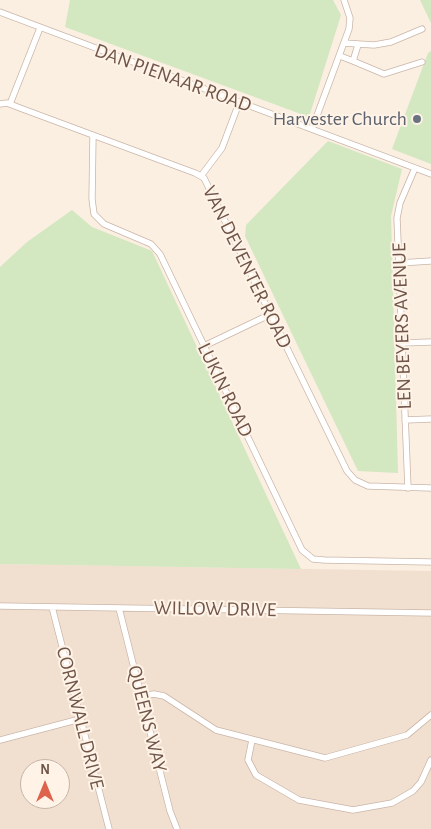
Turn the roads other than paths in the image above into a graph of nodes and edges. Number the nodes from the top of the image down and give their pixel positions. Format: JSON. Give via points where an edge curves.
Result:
{"nodes":[{"id":1,"x":344,"y":0,"type":"edge"},
{"id":2,"x":0,"y":12,"type":"edge"},
{"id":3,"x":40,"y":28,"type":"junction"},
{"id":4,"x":422,"y":29,"type":"dead end"},
{"id":5,"x":344,"y":43,"type":"junction"},
{"id":6,"x":358,"y":45,"type":"junction"},
{"id":7,"x":340,"y":56,"type":"junction"},
{"id":8,"x":353,"y":61,"type":"junction"},
{"id":9,"x":422,"y":62,"type":"dead end"},
{"id":10,"x":240,"y":103,"type":"junction"},
{"id":11,"x":0,"y":104,"type":"edge"},
{"id":12,"x":10,"y":104,"type":"junction"},
{"id":13,"x":312,"y":129,"type":"junction"},
{"id":14,"x":93,"y":135,"type":"junction"},
{"id":15,"x":414,"y":168,"type":"junction"},
{"id":16,"x":431,"y":174,"type":"edge"},
{"id":17,"x":201,"y":176,"type":"junction"},
{"id":18,"x":431,"y":261,"type":"edge"},
{"id":19,"x":399,"y":263,"type":"junction"},
{"id":20,"x":271,"y":314,"type":"junction"},
{"id":21,"x":431,"y":342,"type":"edge"},
{"id":22,"x":402,"y":343,"type":"junction"},
{"id":23,"x":204,"y":346,"type":"junction"},
{"id":24,"x":431,"y":419,"type":"edge"},
{"id":25,"x":406,"y":420,"type":"junction"},
{"id":26,"x":408,"y":488,"type":"junction"},
{"id":27,"x":431,"y":488,"type":"edge"},
{"id":28,"x":431,"y":562,"type":"edge"},
{"id":29,"x":0,"y":606,"type":"edge"},
{"id":30,"x":52,"y":607,"type":"junction"},
{"id":31,"x":119,"y":608,"type":"junction"},
{"id":32,"x":431,"y":613,"type":"edge"},
{"id":33,"x":141,"y":696,"type":"junction"},
{"id":34,"x":431,"y":715,"type":"edge"},
{"id":35,"x":80,"y":719,"type":"junction"},
{"id":36,"x":0,"y":740,"type":"edge"},
{"id":37,"x":252,"y":740,"type":"junction"},
{"id":38,"x":431,"y":760,"type":"edge"},
{"id":39,"x":108,"y":829,"type":"edge"},
{"id":40,"x":177,"y":829,"type":"edge"}],
"edges":[{"from":1,"to":5,"type":"street","via":[[350,21]]},
{"from":2,"to":3,"type":"street","name":"DAN PIENAAR ROAD"},
{"from":3,"to":10,"type":"street","name":"DAN PIENAAR ROAD"},
{"from":3,"to":12,"type":"street"},
{"from":4,"to":6,"type":"street","via":[[391,42]]},
{"from":5,"to":6,"type":"street"},
{"from":5,"to":7,"type":"street"},
{"from":6,"to":8,"type":"street"},
{"from":7,"to":8,"type":"street"},
{"from":7,"to":13,"type":"street"},
{"from":8,"to":9,"type":"street","via":[[384,74]]},
{"from":10,"to":13,"type":"street","name":"DAN PIENAAR ROAD"},
{"from":10,"to":17,"type":"street","via":[[222,148]]},
{"from":11,"to":12,"type":"street","name":"VAN DEVENTER ROAD"},
{"from":12,"to":14,"type":"street","name":"VAN DEVENTER ROAD"},
{"from":13,"to":15,"type":"street","name":"DAN PIENAAR ROAD"},
{"from":14,"to":17,"type":"street","name":"VAN DEVENTER ROAD"},
{"from":14,"to":23,"type":"street","name":"LUKIN ROAD","via":[[92,199],[95,216],[104,224],[146,241],[156,249]]},
{"from":15,"to":16,"type":"street","name":"DAN PIENAAR ROAD"},
{"from":15,"to":19,"type":"street","name":"LEN BEYERS AVENUE","via":[[398,212]]},
{"from":17,"to":20,"type":"street","name":"VAN DEVENTER ROAD","via":[[209,186]]},
{"from":18,"to":19,"type":"street"},
{"from":19,"to":22,"type":"street","name":"LEN BEYERS AVENUE"},
{"from":20,"to":23,"type":"street"},
{"from":20,"to":26,"type":"street","name":"VAN DEVENTER ROAD","via":[[350,475],[368,486]]},
{"from":21,"to":22,"type":"street"},
{"from":22,"to":25,"type":"street","name":"LEN BEYERS AVENUE"},
{"from":23,"to":28,"type":"street","name":"LUKIN ROAD","via":[[305,553],[324,560]]},
{"from":24,"to":25,"type":"street"},
{"from":25,"to":26,"type":"street","name":"LEN BEYERS AVENUE"},
{"from":26,"to":27,"type":"street","name":"VAN DEVENTER ROAD"},
{"from":29,"to":30,"type":"street","name":"WILLOW DRIVE"},
{"from":30,"to":31,"type":"street","name":"WILLOW DRIVE"},
{"from":30,"to":35,"type":"street","name":"CORNWALL DRIVE"},
{"from":31,"to":32,"type":"street","name":"WILLOW DRIVE"},
{"from":31,"to":33,"type":"street","name":"QUEENS WAY"},
{"from":33,"to":37,"type":"street","via":[[162,695],[213,729]]},
{"from":33,"to":40,"type":"street","name":"QUEENS WAY"},
{"from":34,"to":37,"type":"street","via":[[408,735],[326,758]]},
{"from":35,"to":36,"type":"street"},
{"from":35,"to":39,"type":"street","name":"CORNWALL DRIVE"},
{"from":37,"to":38,"type":"street","via":[[248,760],[256,774],[299,800],[350,810],[390,803],[413,791]]}]}
